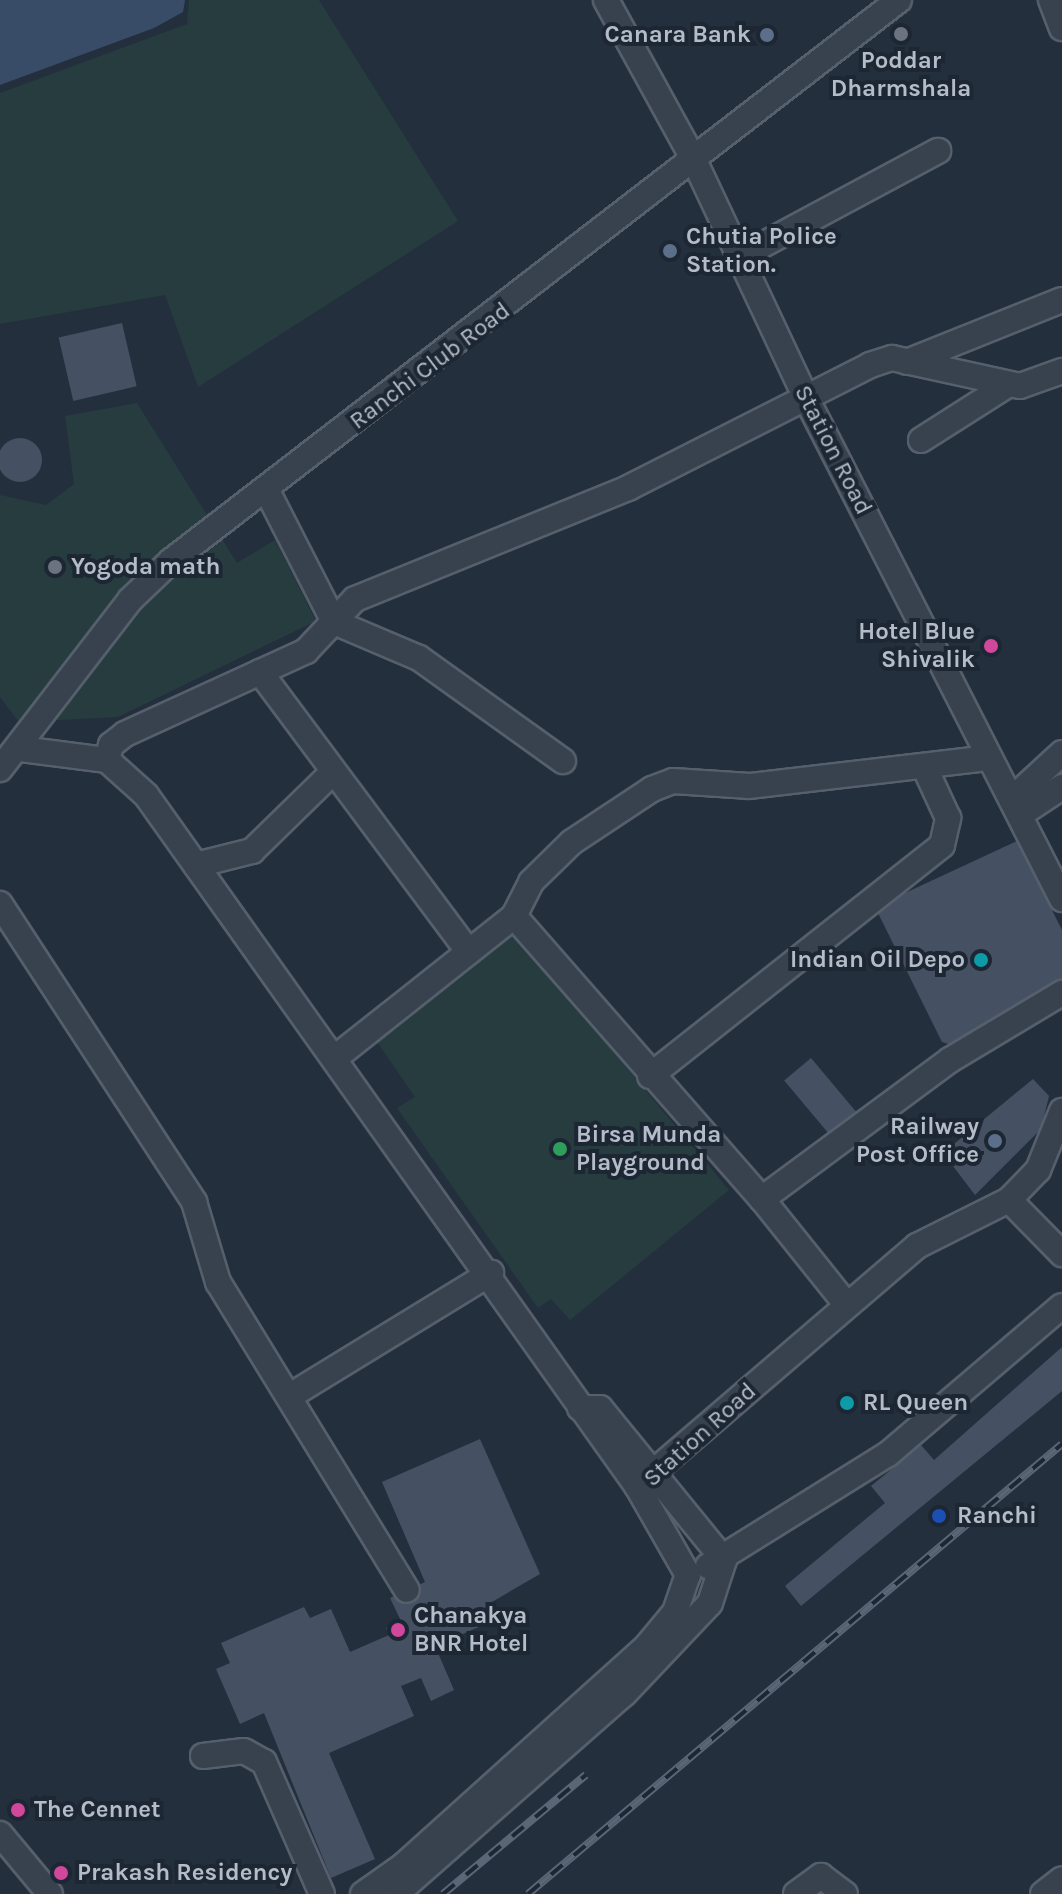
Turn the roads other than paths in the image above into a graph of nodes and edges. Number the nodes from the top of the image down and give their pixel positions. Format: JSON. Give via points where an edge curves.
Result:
{"nodes":[{"id":1,"x":606,"y":0,"type":"edge"},
{"id":2,"x":899,"y":0,"type":"edge"},
{"id":3,"x":1051,"y":0,"type":"edge"},
{"id":4,"x":1062,"y":28,"type":"edge"},
{"id":5,"x":938,"y":151,"type":"dead end"},
{"id":6,"x":694,"y":160,"type":"junction"},
{"id":7,"x":740,"y":257,"type":"junction"},
{"id":8,"x":1062,"y":300,"type":"edge"},
{"id":9,"x":907,"y":362,"type":"junction"},
{"id":10,"x":1058,"y":382,"type":"edge"},
{"id":11,"x":1009,"y":384,"type":"junction"},
{"id":12,"x":805,"y":396,"type":"junction"},
{"id":13,"x":921,"y":440,"type":"dead end"},
{"id":14,"x":266,"y":489,"type":"junction"},
{"id":15,"x":334,"y":622,"type":"junction"},
{"id":16,"x":260,"y":672,"type":"junction"},
{"id":17,"x":21,"y":749,"type":"junction"},
{"id":18,"x":1062,"y":753,"type":"edge"},
{"id":19,"x":988,"y":758,"type":"junction"},
{"id":20,"x":107,"y":760,"type":"junction"},
{"id":21,"x":563,"y":761,"type":"dead end"},
{"id":22,"x":924,"y":766,"type":"junction"},
{"id":23,"x":0,"y":769,"type":"edge"},
{"id":24,"x":332,"y":773,"type":"junction"},
{"id":25,"x":1062,"y":787,"type":"edge"},
{"id":26,"x":1016,"y":807,"type":"junction"},
{"id":27,"x":196,"y":865,"type":"junction"},
{"id":28,"x":1062,"y":899,"type":"edge"},
{"id":29,"x":0,"y":904,"type":"edge"},
{"id":30,"x":514,"y":916,"type":"junction"},
{"id":31,"x":469,"y":952,"type":"junction"},
{"id":32,"x":1062,"y":993,"type":"edge"},
{"id":33,"x":335,"y":1058,"type":"junction"},
{"id":34,"x":650,"y":1076,"type":"junction"},
{"id":35,"x":1062,"y":1111,"type":"edge"},
{"id":36,"x":762,"y":1199,"type":"junction"},
{"id":37,"x":1009,"y":1200,"type":"junction"},
{"id":38,"x":1062,"y":1254,"type":"edge"},
{"id":39,"x":491,"y":1273,"type":"junction"},
{"id":40,"x":847,"y":1305,"type":"junction"},
{"id":41,"x":1062,"y":1306,"type":"edge"},
{"id":42,"x":290,"y":1396,"type":"junction"},
{"id":43,"x":646,"y":1479,"type":"junction"},
{"id":44,"x":724,"y":1560,"type":"junction"},
{"id":45,"x":688,"y":1575,"type":"junction"},
{"id":46,"x":407,"y":1590,"type":"dead end"},
{"id":47,"x":203,"y":1756,"type":"dead end"},
{"id":48,"x":0,"y":1834,"type":"edge"},
{"id":49,"x":1062,"y":1879,"type":"edge"},
{"id":50,"x":50,"y":1894,"type":"edge"},
{"id":51,"x":322,"y":1894,"type":"edge"},
{"id":52,"x":363,"y":1894,"type":"edge"},
{"id":53,"x":396,"y":1894,"type":"edge"},
{"id":54,"x":796,"y":1894,"type":"edge"},
{"id":55,"x":845,"y":1894,"type":"edge"},
{"id":56,"x":1043,"y":1894,"type":"edge"}],
"edges":[{"from":1,"to":6,"type":"street","name":"Station Road"},
{"from":2,"to":6,"type":"street","name":"Ranchi Club Road"},
{"from":3,"to":4,"type":"street"},
{"from":5,"to":7,"type":"street"},
{"from":6,"to":7,"type":"street","name":"Station Road"},
{"from":6,"to":14,"type":"street","name":"Ranchi Club Road"},
{"from":7,"to":12,"type":"street","name":"Station Road"},
{"from":8,"to":9,"type":"street"},
{"from":9,"to":11,"type":"street"},
{"from":9,"to":12,"type":"street","via":[[870,365]]},
{"from":10,"to":11,"type":"street"},
{"from":11,"to":13,"type":"street"},
{"from":12,"to":15,"type":"street","via":[[628,488],[355,599]]},
{"from":12,"to":19,"type":"street","name":"Station Road"},
{"from":14,"to":15,"type":"street"},
{"from":14,"to":17,"type":"street","name":"Ranchi Club Road","via":[[130,600]]},
{"from":15,"to":16,"type":"street","via":[[306,651]]},
{"from":15,"to":21,"type":"street","via":[[419,658]]},
{"from":16,"to":20,"type":"street","via":[[125,734],[111,745]]},
{"from":16,"to":24,"type":"street"},
{"from":17,"to":20,"type":"street"},
{"from":17,"to":23,"type":"street","name":"Ranchi Club Road"},
{"from":18,"to":26,"type":"street"},
{"from":19,"to":22,"type":"street"},
{"from":19,"to":26,"type":"street","name":"Station Road"},
{"from":20,"to":27,"type":"street","via":[[146,795]]},
{"from":22,"to":30,"type":"street","via":[[750,786],[673,781],[652,789],[543,869]]},
{"from":22,"to":34,"type":"street","via":[[948,818],[942,845]]},
{"from":24,"to":27,"type":"street","via":[[252,851]]},
{"from":24,"to":31,"type":"street"},
{"from":25,"to":26,"type":"street"},
{"from":26,"to":28,"type":"street","name":"Station Road"},
{"from":27,"to":33,"type":"street"},
{"from":29,"to":42,"type":"street","via":[[194,1202],[218,1282]]},
{"from":30,"to":31,"type":"street"},
{"from":30,"to":34,"type":"street"},
{"from":31,"to":33,"type":"street"},
{"from":32,"to":36,"type":"street","via":[[950,1060]]},
{"from":33,"to":39,"type":"street"},
{"from":34,"to":36,"type":"street"},
{"from":35,"to":37,"type":"street","name":"Station Road","via":[[1038,1170]]},
{"from":36,"to":40,"type":"street"},
{"from":37,"to":38,"type":"street"},
{"from":37,"to":40,"type":"street","name":"Station Road","via":[[942,1228]]},
{"from":39,"to":42,"type":"street"},
{"from":39,"to":43,"type":"street","via":[[580,1408],[600,1408]]},
{"from":40,"to":43,"type":"street","name":"Station Road"},
{"from":41,"to":44,"type":"street","via":[[888,1454]]},
{"from":42,"to":46,"type":"street"},
{"from":43,"to":44,"type":"street"},
{"from":43,"to":45,"type":"street","name":"Station Road"},
{"from":44,"to":45,"type":"street"},
{"from":44,"to":53,"type":"street","via":[[710,1603],[624,1694]]},
{"from":45,"to":52,"type":"street","via":[[675,1612],[647,1646]]},
{"from":47,"to":51,"type":"street","via":[[244,1751],[264,1762]]},
{"from":48,"to":50,"type":"street"},
{"from":49,"to":56,"type":"street"},
{"from":54,"to":55,"type":"street","via":[[821,1876]]}]}
